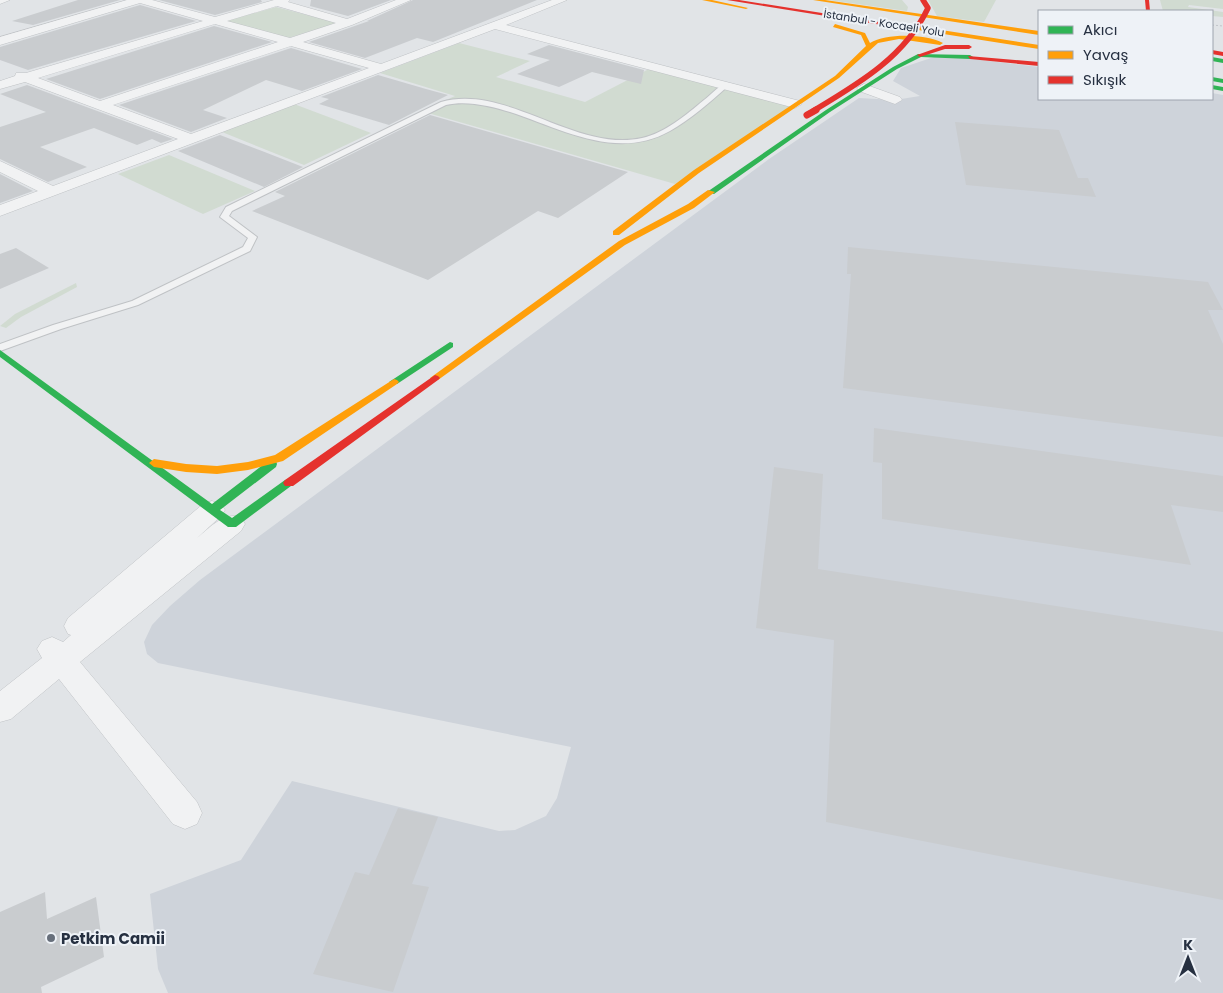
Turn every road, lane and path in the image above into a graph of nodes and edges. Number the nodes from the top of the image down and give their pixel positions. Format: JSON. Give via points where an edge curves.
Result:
{"nodes":[{"id":1,"x":4,"y":0,"type":"edge"},
{"id":2,"x":139,"y":0,"type":"edge"},
{"id":3,"x":406,"y":0,"type":"edge"},
{"id":4,"x":562,"y":0,"type":"edge"},
{"id":5,"x":704,"y":0,"type":"edge"},
{"id":6,"x":772,"y":0,"type":"edge"},
{"id":7,"x":815,"y":0,"type":"edge"},
{"id":8,"x":913,"y":0,"type":"edge"},
{"id":9,"x":923,"y":0,"type":"edge"},
{"id":10,"x":0,"y":1,"type":"edge"},
{"id":11,"x":281,"y":2,"type":"edge"},
{"id":12,"x":731,"y":3,"type":"edge"},
{"id":13,"x":215,"y":22,"type":"junction"},
{"id":14,"x":348,"y":23,"type":"junction"},
{"id":15,"x":497,"y":26,"type":"junction"},
{"id":16,"x":1038,"y":33,"type":"edge"},
{"id":17,"x":910,"y":38,"type":"junction"},
{"id":18,"x":1038,"y":39,"type":"edge"},
{"id":19,"x":0,"y":41,"type":"edge"},
{"id":20,"x":286,"y":42,"type":"junction"},
{"id":21,"x":869,"y":46,"type":"junction"},
{"id":22,"x":955,"y":46,"type":"junction"},
{"id":23,"x":1038,"y":47,"type":"edge"},
{"id":24,"x":1038,"y":54,"type":"edge"},
{"id":25,"x":1038,"y":54,"type":"edge"},
{"id":26,"x":920,"y":55,"type":"junction"},
{"id":27,"x":1038,"y":62,"type":"edge"},
{"id":28,"x":1038,"y":62,"type":"edge"},
{"id":29,"x":0,"y":68,"type":"edge"},
{"id":30,"x":383,"y":68,"type":"junction"},
{"id":31,"x":26,"y":78,"type":"junction"},
{"id":32,"x":0,"y":85,"type":"edge"},
{"id":33,"x":725,"y":86,"type":"junction"},
{"id":34,"x":864,"y":88,"type":"junction"},
{"id":35,"x":895,"y":100,"type":"dead end"},
{"id":36,"x":97,"y":106,"type":"junction"},
{"id":37,"x":800,"y":111,"type":"junction"},
{"id":38,"x":191,"y":139,"type":"junction"},
{"id":39,"x":0,"y":166,"type":"edge"},
{"id":40,"x":53,"y":192,"type":"junction"},
{"id":41,"x":0,"y":211,"type":"edge"},
{"id":42,"x":622,"y":244,"type":"junction"},
{"id":43,"x":580,"y":258,"type":"dead end"},
{"id":44,"x":458,"y":340,"type":"dead end"},
{"id":45,"x":0,"y":348,"type":"edge"},
{"id":46,"x":0,"y":354,"type":"edge"},
{"id":47,"x":279,"y":458,"type":"junction"},
{"id":48,"x":146,"y":461,"type":"junction"},
{"id":49,"x":222,"y":517,"type":"junction"},
{"id":50,"x":57,"y":655,"type":"junction"},
{"id":51,"x":0,"y":693,"type":"edge"},
{"id":52,"x":0,"y":709,"type":"edge"},
{"id":53,"x":185,"y":813,"type":"dead end"}],
"edges":[{"from":1,"to":10,"type":"street"},
{"from":2,"to":13,"type":"street"},
{"from":2,"to":19,"type":"street"},
{"from":3,"to":14,"type":"street"},
{"from":4,"to":15,"type":"street"},
{"from":5,"to":12,"type":"main road"},
{"from":6,"to":18,"type":"main road"},
{"from":7,"to":16,"type":"main road"},
{"from":8,"to":37,"type":"main road","via":[[917,3],[917,11],[895,41],[862,71]]},
{"from":9,"to":37,"type":"main road","bridge":true,"via":[[928,8],[925,19],[892,56],[848,90]]},
{"from":11,"to":13,"type":"street"},
{"from":11,"to":14,"type":"street"},
{"from":12,"to":21,"type":"main road","via":[[855,31],[866,37]]},
{"from":12,"to":23,"type":"main road","name":"İstanbul - Kocaeli Yolu"},
{"from":12,"to":24,"type":"main road"},
{"from":13,"to":20,"type":"street"},
{"from":13,"to":31,"type":"street"},
{"from":14,"to":20,"type":"street"},
{"from":15,"to":30,"type":"street"},
{"from":15,"to":33,"type":"street"},
{"from":17,"to":21,"type":"main road","via":[[885,38]]},
{"from":17,"to":22,"type":"main road"},
{"from":17,"to":26,"type":"main road","via":[[924,46]]},
{"from":20,"to":30,"type":"street"},
{"from":20,"to":36,"type":"street"},
{"from":21,"to":37,"type":"main road","via":[[861,59]]},
{"from":22,"to":25,"type":"main road"},
{"from":22,"to":26,"type":"main road"},
{"from":22,"to":27,"type":"main road"},
{"from":26,"to":28,"type":"main road"},
{"from":26,"to":34,"type":"main road"},
{"from":29,"to":31,"type":"street"},
{"from":30,"to":38,"type":"street"},
{"from":31,"to":32,"type":"street"},
{"from":31,"to":36,"type":"street"},
{"from":33,"to":37,"type":"street"},
{"from":33,"to":45,"type":"lane","via":[[681,122],[644,140],[626,143],[601,140],[498,106],[449,102],[229,209],[224,217],[253,237],[246,249],[135,303]]},
{"from":34,"to":35,"type":"street"},
{"from":34,"to":42,"type":"main road","via":[[690,206]]},
{"from":36,"to":38,"type":"street"},
{"from":37,"to":42,"type":"main road"},
{"from":37,"to":43,"type":"main road"},
{"from":38,"to":40,"type":"street"},
{"from":39,"to":40,"type":"street"},
{"from":40,"to":41,"type":"street"},
{"from":42,"to":49,"type":"main road"},
{"from":44,"to":47,"type":"main road"},
{"from":46,"to":48,"type":"main road"},
{"from":47,"to":48,"type":"main road","via":[[252,467],[218,470],[181,469]]},
{"from":47,"to":49,"type":"main road"},
{"from":48,"to":49,"type":"main road"},
{"from":49,"to":50,"type":"street"},
{"from":50,"to":51,"type":"street"},
{"from":50,"to":52,"type":"street"},
{"from":50,"to":53,"type":"street"}]}
